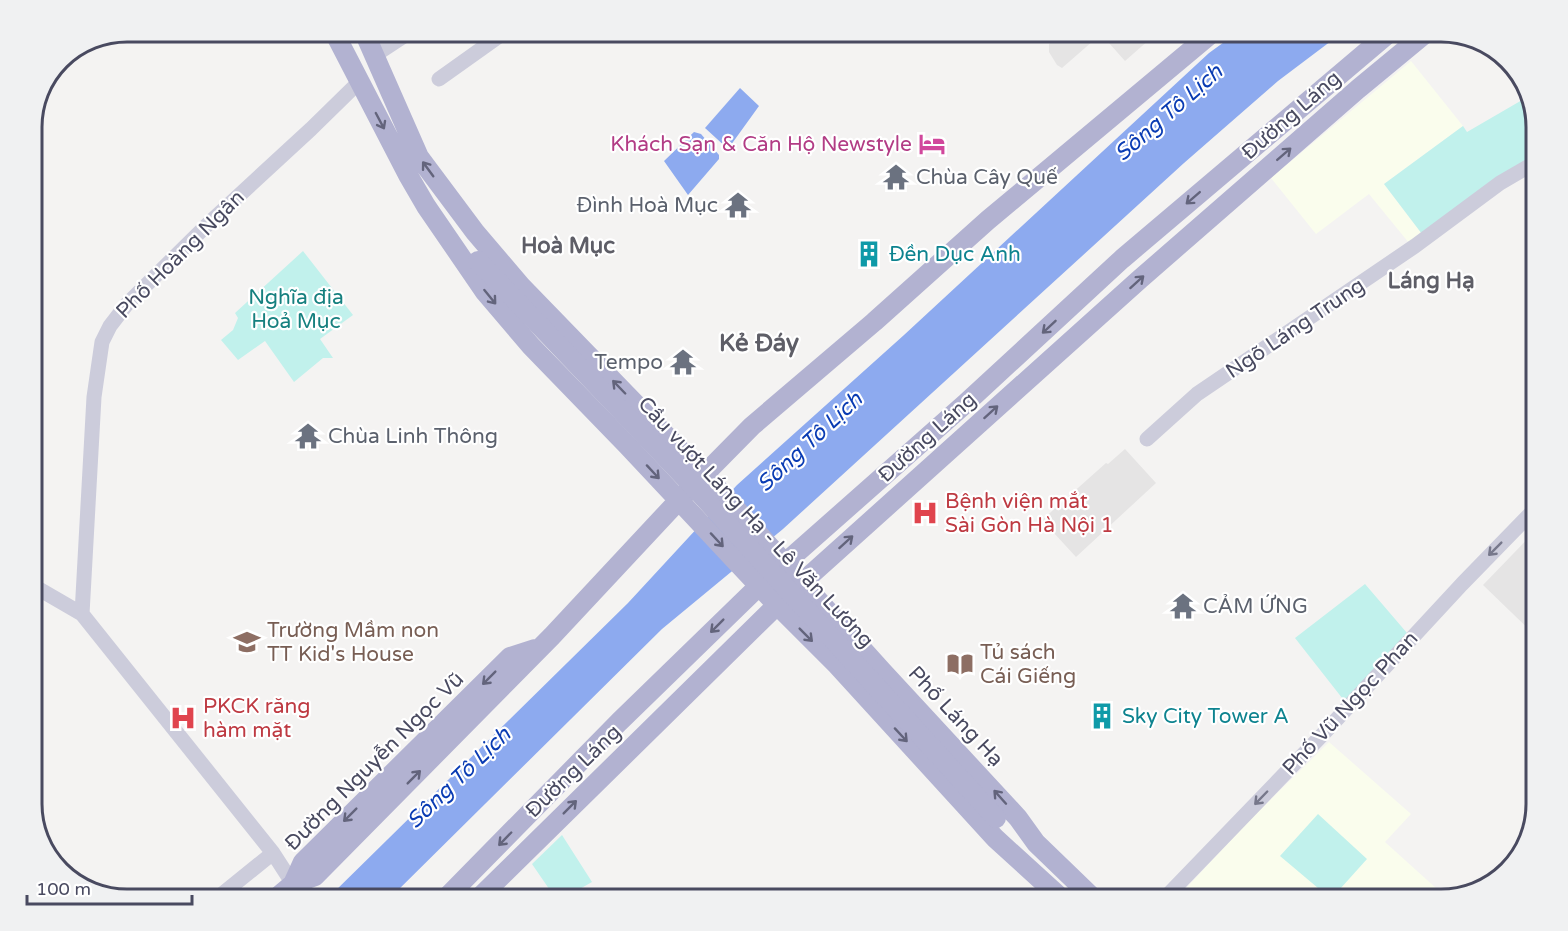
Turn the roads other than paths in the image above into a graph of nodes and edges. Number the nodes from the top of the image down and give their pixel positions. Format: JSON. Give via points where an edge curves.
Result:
{"nodes":[{"id":1,"x":339,"y":42,"type":"edge"},
{"id":2,"x":369,"y":42,"type":"edge"},
{"id":3,"x":395,"y":42,"type":"edge"},
{"id":4,"x":491,"y":42,"type":"edge"},
{"id":5,"x":1201,"y":42,"type":"edge"},
{"id":6,"x":1378,"y":42,"type":"edge"},
{"id":7,"x":1415,"y":42,"type":"edge"},
{"id":8,"x":375,"y":55,"type":"junction"},
{"id":9,"x":439,"y":79,"type":"dead end"},
{"id":10,"x":359,"y":82,"type":"junction"},
{"id":11,"x":1526,"y":168,"type":"edge"},
{"id":12,"x":1227,"y":169,"type":"junction"},
{"id":13,"x":1245,"y":188,"type":"junction"},
{"id":14,"x":462,"y":216,"type":"junction"},
{"id":15,"x":444,"y":232,"type":"junction"},
{"id":16,"x":478,"y":261,"type":"junction"},
{"id":17,"x":652,"y":420,"type":"junction"},
{"id":18,"x":1147,"y":439,"type":"dead end"},
{"id":19,"x":627,"y":445,"type":"junction"},
{"id":20,"x":711,"y":481,"type":"junction"},
{"id":21,"x":685,"y":506,"type":"junction"},
{"id":22,"x":1526,"y":518,"type":"edge"},
{"id":23,"x":785,"y":562,"type":"junction"},
{"id":24,"x":803,"y":581,"type":"junction"},
{"id":25,"x":759,"y":586,"type":"junction"},
{"id":26,"x":42,"y":591,"type":"edge"},
{"id":27,"x":777,"y":605,"type":"junction"},
{"id":28,"x":82,"y":614,"type":"junction"},
{"id":29,"x":859,"y":646,"type":"junction"},
{"id":30,"x":837,"y":665,"type":"junction"},
{"id":31,"x":996,"y":818,"type":"junction"},
{"id":32,"x":1036,"y":843,"type":"junction"},
{"id":33,"x":273,"y":854,"type":"junction"},
{"id":34,"x":1021,"y":861,"type":"junction"},
{"id":35,"x":468,"y":877,"type":"junction"},
{"id":36,"x":230,"y":889,"type":"edge"},
{"id":37,"x":294,"y":889,"type":"edge"},
{"id":38,"x":297,"y":889,"type":"edge"},
{"id":39,"x":456,"y":889,"type":"edge"},
{"id":40,"x":476,"y":889,"type":"edge"},
{"id":41,"x":488,"y":889,"type":"edge"},
{"id":42,"x":1050,"y":889,"type":"edge"},
{"id":43,"x":1083,"y":889,"type":"edge"},
{"id":44,"x":1174,"y":889,"type":"edge"}],
"edges":[{"from":1,"to":10,"type":"main road"},
{"from":2,"to":8,"type":"main road"},
{"from":3,"to":8,"type":"street"},
{"from":4,"to":9,"type":"street"},
{"from":5,"to":20,"type":"main road","name":"Đường Nguyễn Ngọc Vũ","via":[[987,220],[753,426]]},
{"from":6,"to":12,"type":"main road","name":"Đường Láng"},
{"from":13,"to":7,"type":"main road","name":"Đường Láng","one_way":true},
{"from":14,"to":8,"type":"main road","one_way":true,"via":[[419,157]]},
{"from":10,"to":15,"type":"main road","one_way":true,"via":[[408,175]]},
{"from":10,"to":28,"type":"street","name":"Phố Hoàng Ngân","via":[[208,224],[110,326],[102,342],[93,397]]},
{"from":11,"to":18,"type":"street","name":"Ngõ Láng Trung","via":[[1197,394]]},
{"from":12,"to":13,"type":"main road"},
{"from":12,"to":23,"type":"main road","name":"Đường Láng","one_way":true},
{"from":24,"to":13,"type":"main road","name":"Đường Láng","one_way":true},
{"from":14,"to":16,"type":"main road","name":"Cầu vượt Láng Hạ - Lê Văn Lương"},
{"from":17,"to":14,"type":"main road","name":"Phố Láng Hạ","one_way":true,"via":[[521,286]]},
{"from":15,"to":16,"type":"main road","name":"Cầu vượt Láng Hạ - Lê Văn Lương"},
{"from":15,"to":19,"type":"main road","one_way":true,"via":[[485,292],[526,340]]},
{"from":16,"to":31,"type":"main road","name":"Cầu vượt Láng Hạ - Lê Văn Lương","bridge":true,"via":[[697,490]]},
{"from":17,"to":19,"type":"main road"},
{"from":17,"to":20,"type":"main road","name":"Phố Láng Hạ"},
{"from":19,"to":21,"type":"main road","one_way":true},
{"from":20,"to":21,"type":"main road","name":"Đường Nguyễn Ngọc Vũ"},
{"from":20,"to":23,"type":"main road","name":"Phố Láng Hạ"},
{"from":21,"to":25,"type":"main road","one_way":true},
{"from":21,"to":38,"type":"main road","name":"Đường Nguyễn Ngọc Vũ","via":[[538,649],[510,657],[303,862]]},
{"from":22,"to":44,"type":"street","name":"Phố Vũ Ngọc Phan","one_way":true},
{"from":23,"to":24,"type":"main road","name":"Phố Láng Hạ"},
{"from":23,"to":25,"type":"main road","name":"Đường Láng"},
{"from":24,"to":27,"type":"main road","name":"Đường Láng"},
{"from":24,"to":29,"type":"main road","name":"Phố Láng Hạ"},
{"from":25,"to":27,"type":"main road"},
{"from":25,"to":35,"type":"main road","name":"Đường Láng","one_way":true},
{"from":26,"to":28,"type":"street"},
{"from":27,"to":30,"type":"main road","one_way":true},
{"from":41,"to":27,"type":"main road","name":"Đường Láng","one_way":true},
{"from":28,"to":33,"type":"street"},
{"from":29,"to":30,"type":"main road"},
{"from":32,"to":29,"type":"main road","name":"Phố Láng Hạ","one_way":true,"via":[[1018,818]]},
{"from":30,"to":34,"type":"main road","one_way":true,"via":[[995,838]]},
{"from":31,"to":32,"type":"main road","name":"Cầu vượt Láng Hạ - Lê Văn Lương"},
{"from":31,"to":34,"type":"main road","name":"Cầu vượt Láng Hạ - Lê Văn Lương"},
{"from":32,"to":43,"type":"main road","name":"Phố Láng Hạ"},
{"from":33,"to":36,"type":"street"},
{"from":33,"to":37,"type":"street"},
{"from":34,"to":42,"type":"main road"},
{"from":35,"to":39,"type":"main road","name":"Đường Láng"},
{"from":35,"to":40,"type":"main road"}]}
